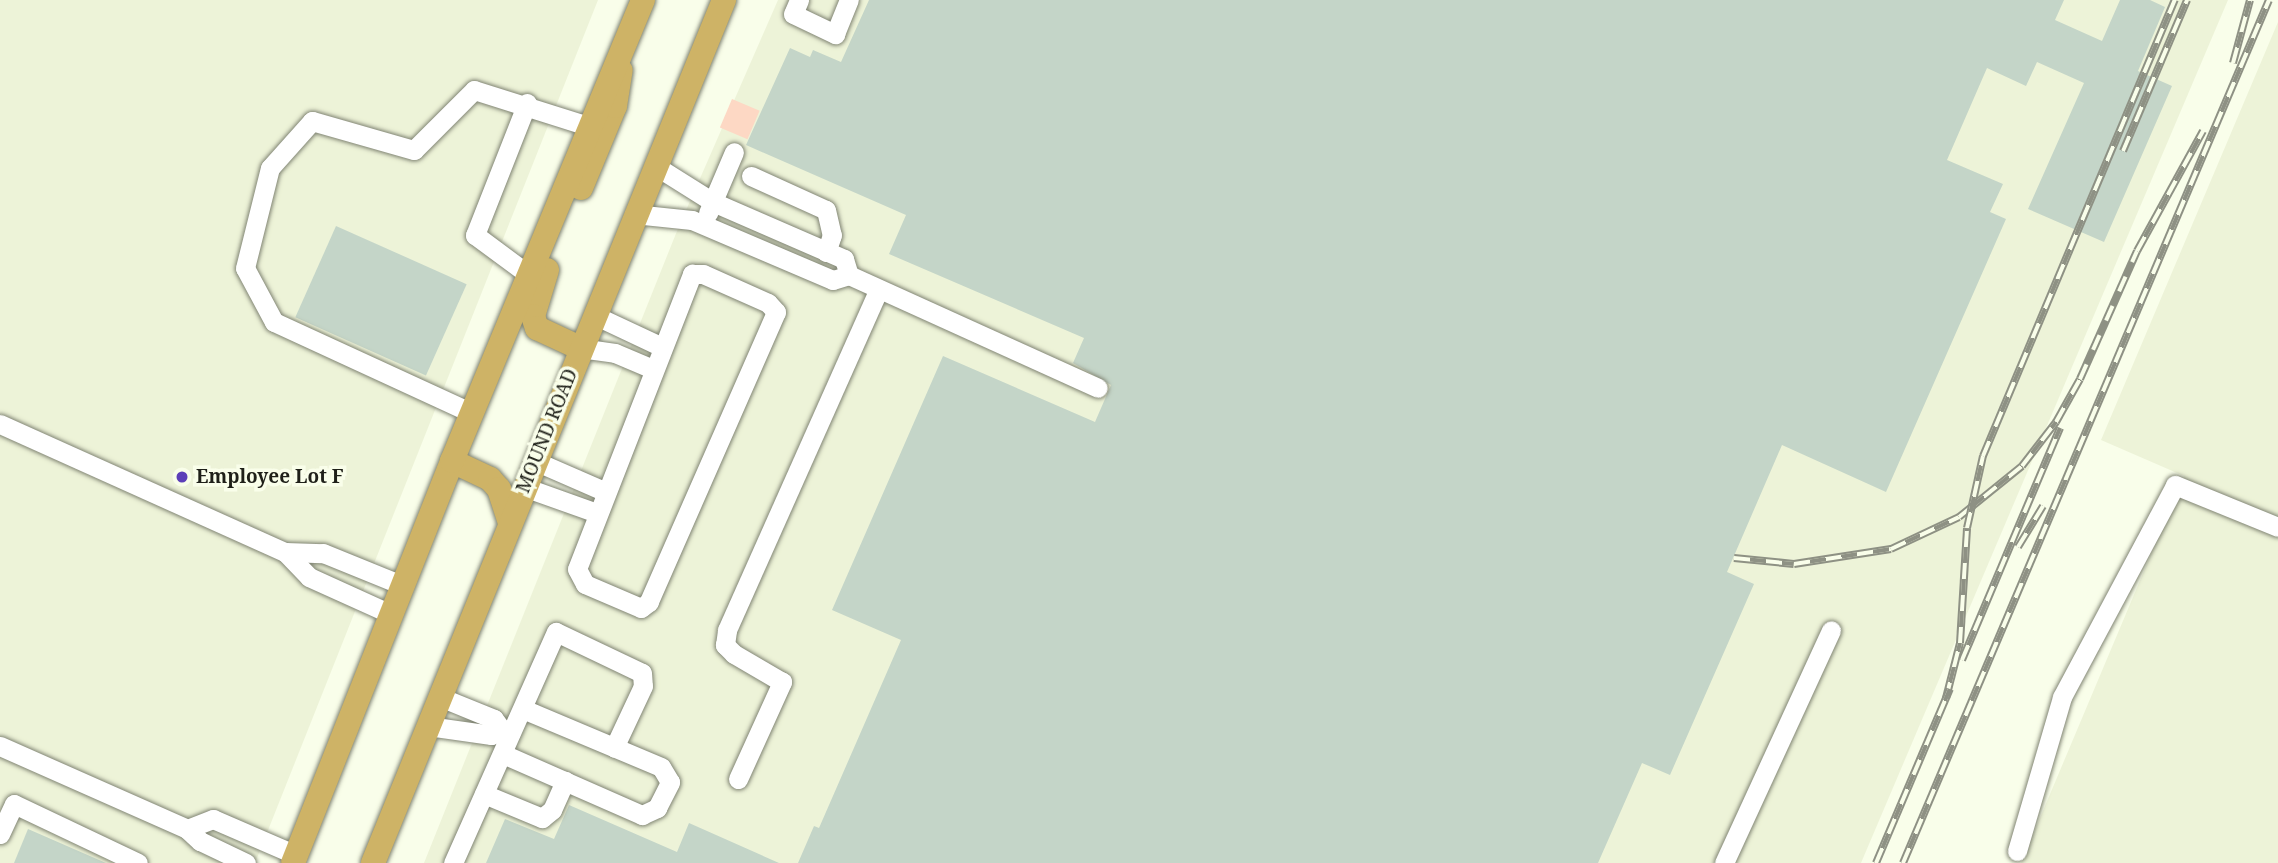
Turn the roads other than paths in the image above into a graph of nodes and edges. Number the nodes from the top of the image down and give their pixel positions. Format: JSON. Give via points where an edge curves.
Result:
{"nodes":[{"id":1,"x":643,"y":0,"type":"edge"},
{"id":2,"x":724,"y":0,"type":"edge"},
{"id":3,"x":799,"y":0,"type":"edge"},
{"id":4,"x":849,"y":0,"type":"edge"},
{"id":5,"x":627,"y":35,"type":"junction"},
{"id":6,"x":527,"y":103,"type":"junction"},
{"id":7,"x":588,"y":126,"type":"junction"},
{"id":8,"x":734,"y":152,"type":"dead end"},
{"id":9,"x":654,"y":165,"type":"junction"},
{"id":10,"x":751,"y":176,"type":"dead end"},
{"id":11,"x":713,"y":202,"type":"junction"},
{"id":12,"x":634,"y":214,"type":"junction"},
{"id":13,"x":703,"y":223,"type":"junction"},
{"id":14,"x":802,"y":241,"type":"junction"},
{"id":15,"x":826,"y":252,"type":"junction"},
{"id":16,"x":793,"y":262,"type":"junction"},
{"id":17,"x":528,"y":275,"type":"junction"},
{"id":18,"x":849,"y":275,"type":"junction"},
{"id":19,"x":879,"y":289,"type":"junction"},
{"id":20,"x":594,"y":315,"type":"junction"},
{"id":21,"x":662,"y":347,"type":"junction"},
{"id":22,"x":580,"y":348,"type":"junction"},
{"id":23,"x":653,"y":369,"type":"junction"},
{"id":24,"x":1098,"y":388,"type":"dead end"},
{"id":25,"x":472,"y":413,"type":"junction"},
{"id":26,"x":0,"y":424,"type":"edge"},
{"id":27,"x":452,"y":461,"type":"junction"},
{"id":28,"x":535,"y":461,"type":"junction"},
{"id":29,"x":524,"y":487,"type":"junction"},
{"id":30,"x":606,"y":492,"type":"junction"},
{"id":31,"x":597,"y":513,"type":"junction"},
{"id":32,"x":509,"y":523,"type":"junction"},
{"id":33,"x":2278,"y":527,"type":"edge"},
{"id":34,"x":285,"y":552,"type":"junction"},
{"id":35,"x":402,"y":585,"type":"junction"},
{"id":36,"x":391,"y":614,"type":"junction"},
{"id":37,"x":1831,"y":630,"type":"dead end"},
{"id":38,"x":440,"y":697,"type":"junction"},
{"id":39,"x":523,"y":709,"type":"junction"},
{"id":40,"x":428,"y":726,"type":"junction"},
{"id":41,"x":506,"y":731,"type":"junction"},
{"id":42,"x":0,"y":746,"type":"edge"},
{"id":43,"x":614,"y":748,"type":"junction"},
{"id":44,"x":503,"y":754,"type":"junction"},
{"id":45,"x":738,"y":779,"type":"dead end"},
{"id":46,"x":565,"y":781,"type":"junction"},
{"id":47,"x":484,"y":794,"type":"junction"},
{"id":48,"x":187,"y":829,"type":"junction"},
{"id":49,"x":0,"y":834,"type":"edge"},
{"id":50,"x":2017,"y":851,"type":"dead end"},
{"id":51,"x":294,"y":859,"type":"edge"},
{"id":52,"x":138,"y":863,"type":"edge"},
{"id":53,"x":246,"y":863,"type":"edge"},
{"id":54,"x":373,"y":863,"type":"edge"},
{"id":55,"x":453,"y":863,"type":"edge"},
{"id":56,"x":1724,"y":863,"type":"edge"}],
"edges":[{"from":1,"to":5,"type":"main road"},
{"from":2,"to":9,"type":"main road","name":"MOUND ROAD"},
{"from":3,"to":4,"type":"lane","via":[[793,14],[835,34]]},
{"from":5,"to":7,"type":"main road"},
{"from":5,"to":22,"type":"main road","via":[[615,106],[539,290],[533,316],[549,337]]},
{"from":6,"to":7,"type":"lane"},
{"from":6,"to":17,"type":"lane","via":[[475,235]]},
{"from":6,"to":25,"type":"lane","via":[[474,90],[414,150],[312,121],[270,168],[251,233],[245,268],[274,322]]},
{"from":7,"to":17,"type":"main road"},
{"from":8,"to":11,"type":"lane"},
{"from":9,"to":11,"type":"lane"},
{"from":9,"to":12,"type":"main road","name":"MOUND ROAD"},
{"from":10,"to":15,"type":"lane","via":[[826,210],[832,235]]},
{"from":11,"to":13,"type":"lane"},
{"from":11,"to":14,"type":"lane"},
{"from":12,"to":13,"type":"lane"},
{"from":12,"to":20,"type":"main road","name":"MOUND ROAD"},
{"from":13,"to":16,"type":"lane"},
{"from":14,"to":15,"type":"lane"},
{"from":14,"to":16,"type":"lane"},
{"from":15,"to":18,"type":"lane","via":[[844,260]]},
{"from":16,"to":18,"type":"lane","via":[[833,280]]},
{"from":17,"to":25,"type":"main road"},
{"from":18,"to":19,"type":"lane"},
{"from":19,"to":24,"type":"lane"},
{"from":19,"to":45,"type":"lane","via":[[727,630],[725,645],[734,654],[782,682]]},
{"from":20,"to":21,"type":"lane"},
{"from":20,"to":22,"type":"main road","name":"MOUND ROAD"},
{"from":21,"to":23,"type":"lane"},
{"from":21,"to":31,"type":"lane","via":[[692,274],[703,274],[768,303],[776,312],[646,606],[635,606],[578,579],[577,569]]},
{"from":22,"to":23,"type":"lane","via":[[615,353]]},
{"from":22,"to":28,"type":"main road","name":"MOUND ROAD"},
{"from":23,"to":30,"type":"lane"},
{"from":25,"to":27,"type":"main road"},
{"from":26,"to":34,"type":"lane"},
{"from":27,"to":32,"type":"main road","via":[[490,479],[499,489]]},
{"from":27,"to":35,"type":"main road"},
{"from":28,"to":29,"type":"main road","name":"MOUND ROAD"},
{"from":28,"to":30,"type":"lane"},
{"from":29,"to":31,"type":"lane"},
{"from":29,"to":32,"type":"main road","name":"MOUND ROAD"},
{"from":30,"to":31,"type":"lane"},
{"from":32,"to":38,"type":"main road","name":"MOUND ROAD"},
{"from":33,"to":50,"type":"lane","via":[[2175,485],[2062,697]]},
{"from":34,"to":35,"type":"lane","via":[[323,554]]},
{"from":34,"to":36,"type":"lane","via":[[309,577]]},
{"from":35,"to":36,"type":"main road"},
{"from":36,"to":51,"type":"main road"},
{"from":37,"to":56,"type":"lane"},
{"from":38,"to":40,"type":"main road","name":"MOUND ROAD"},
{"from":38,"to":41,"type":"lane","via":[[494,719]]},
{"from":39,"to":41,"type":"lane"},
{"from":39,"to":43,"type":"lane"},
{"from":39,"to":43,"type":"lane","via":[[556,632],[642,673],[643,686]]},
{"from":40,"to":41,"type":"lane","via":[[491,735]]},
{"from":40,"to":54,"type":"main road","name":"MOUND ROAD"},
{"from":41,"to":44,"type":"lane"},
{"from":42,"to":48,"type":"lane"},
{"from":43,"to":46,"type":"lane","via":[[667,774],[666,790],[650,813],[632,811]]},
{"from":44,"to":46,"type":"lane"},
{"from":44,"to":47,"type":"lane"},
{"from":46,"to":47,"type":"lane","via":[[552,810],[542,818]]},
{"from":47,"to":55,"type":"lane"},
{"from":48,"to":51,"type":"lane","via":[[213,819]]},
{"from":48,"to":53,"type":"lane","via":[[200,841]]},
{"from":49,"to":52,"type":"lane","via":[[14,804]]}]}
